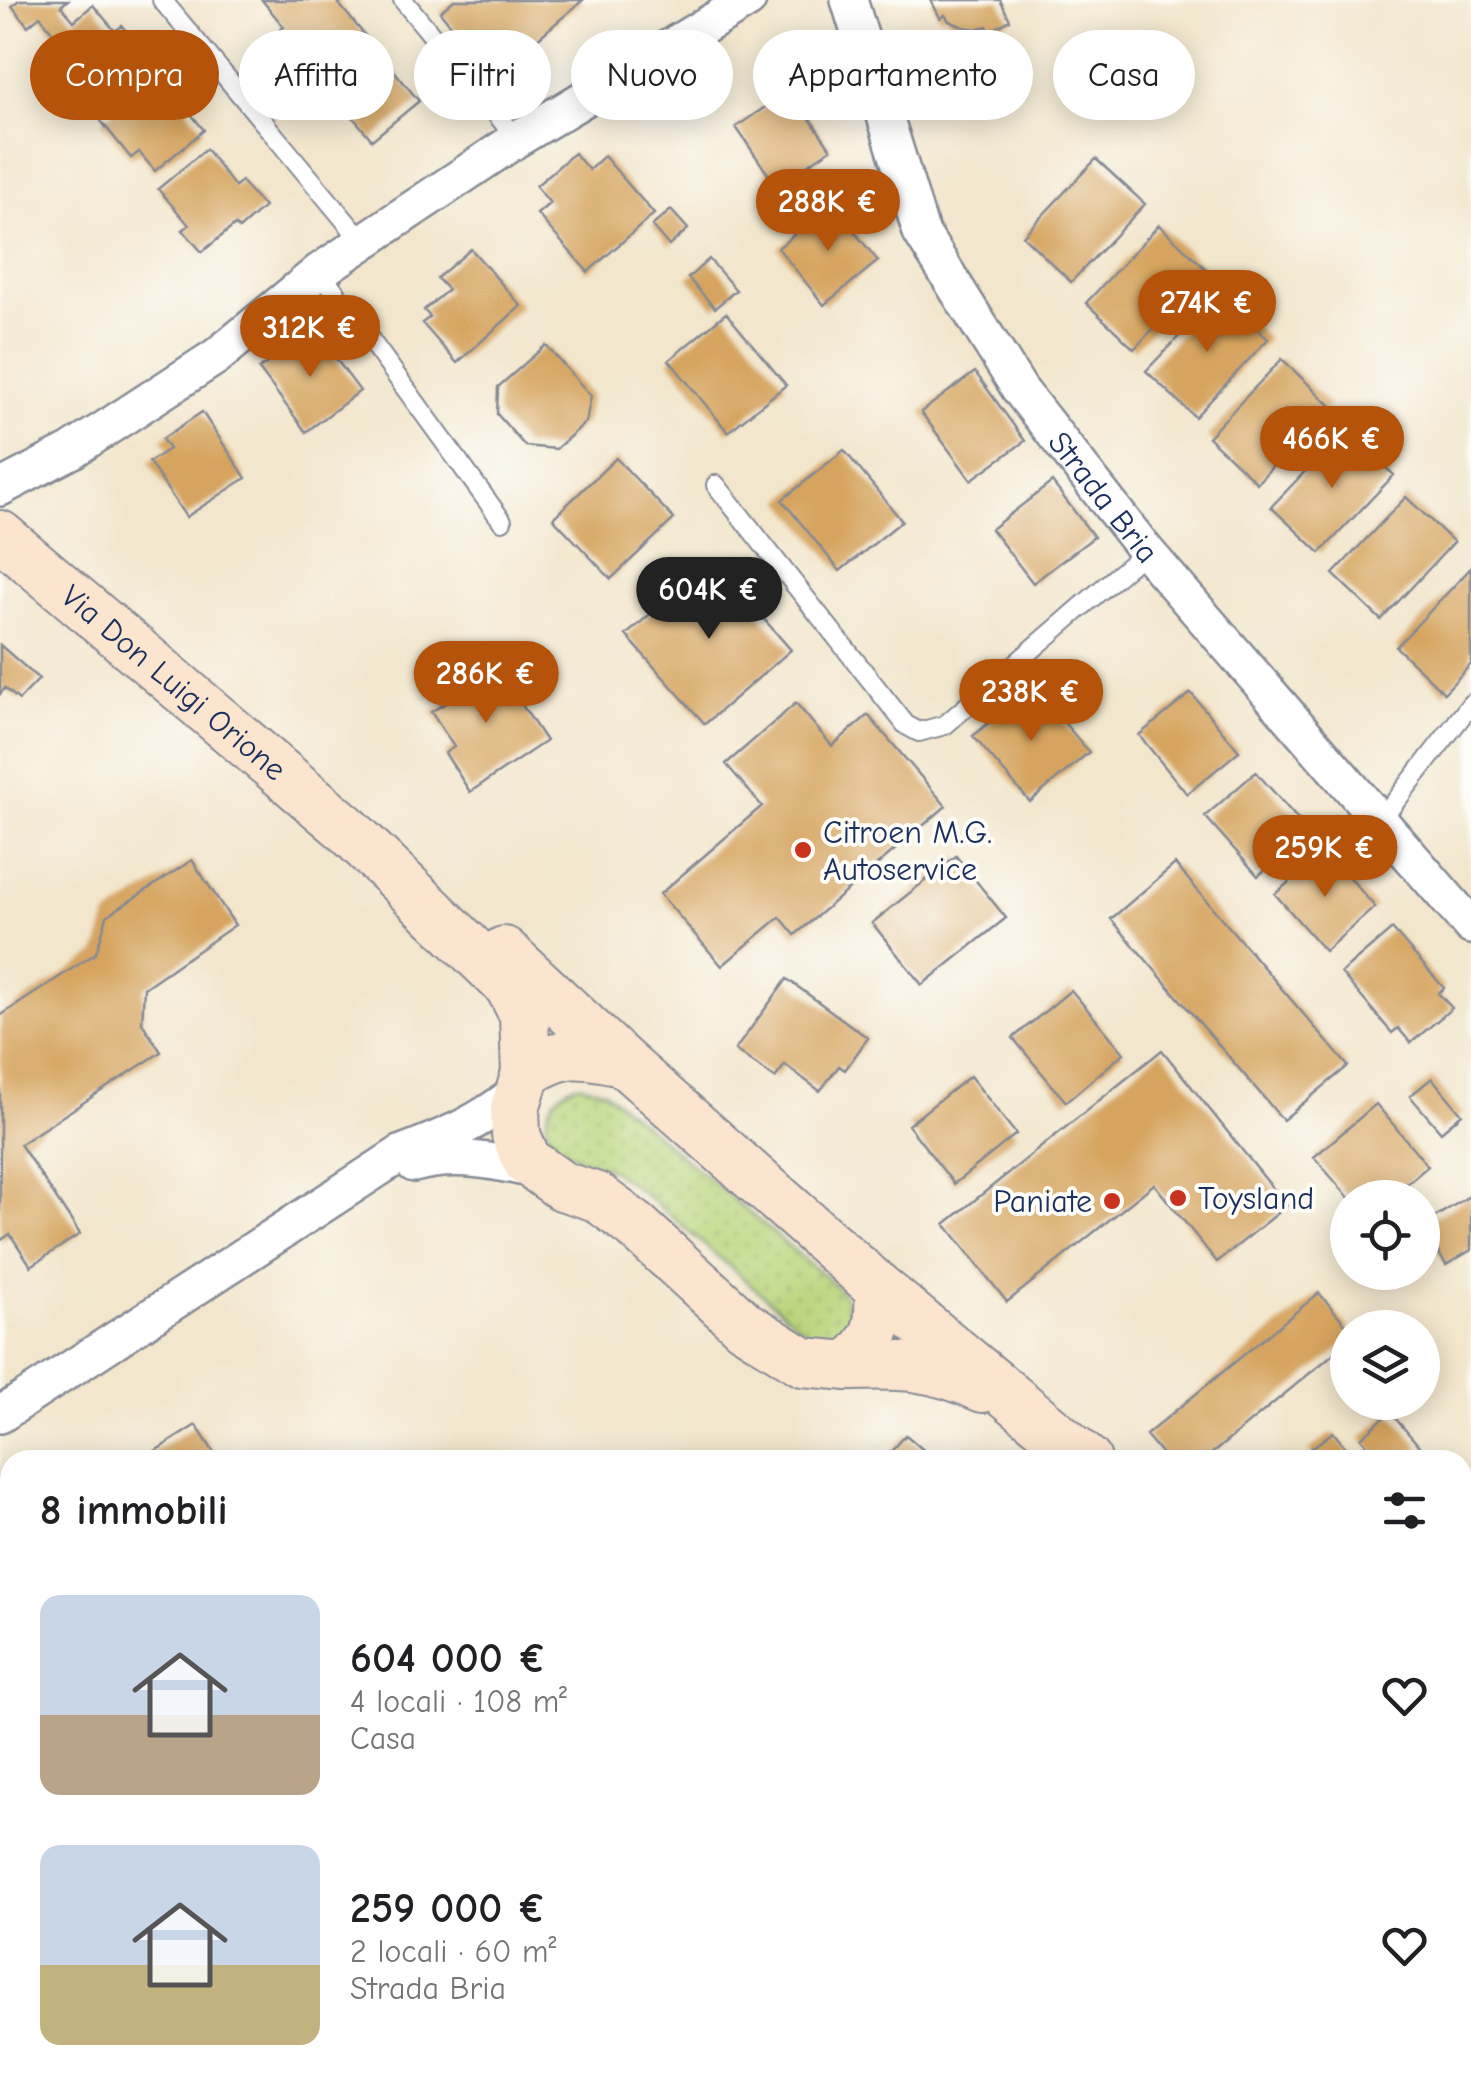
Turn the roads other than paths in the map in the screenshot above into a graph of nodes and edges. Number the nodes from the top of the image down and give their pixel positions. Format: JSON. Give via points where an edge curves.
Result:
{"nodes":[{"id":1,"x":162,"y":0,"type":"edge"},
{"id":2,"x":403,"y":0,"type":"edge"},
{"id":3,"x":748,"y":0,"type":"edge"},
{"id":4,"x":849,"y":0,"type":"edge"},
{"id":5,"x":517,"y":138,"type":"junction"},
{"id":6,"x":362,"y":241,"type":"junction"},
{"id":7,"x":320,"y":271,"type":"junction"},
{"id":8,"x":716,"y":486,"type":"dead end"},
{"id":9,"x":0,"y":488,"type":"edge"},
{"id":10,"x":502,"y":520,"type":"dead end"},
{"id":11,"x":0,"y":536,"type":"edge"},
{"id":12,"x":1146,"y":550,"type":"junction"},
{"id":13,"x":1471,"y":704,"type":"edge"},
{"id":14,"x":1381,"y":820,"type":"junction"},
{"id":15,"x":347,"y":829,"type":"junction"},
{"id":16,"x":1471,"y":926,"type":"edge"},
{"id":17,"x":622,"y":1061,"type":"junction"},
{"id":18,"x":523,"y":1082,"type":"junction"},
{"id":19,"x":543,"y":1172,"type":"junction"},
{"id":20,"x":364,"y":1178,"type":"junction"},
{"id":21,"x":879,"y":1288,"type":"junction"},
{"id":22,"x":848,"y":1366,"type":"junction"},
{"id":23,"x":1032,"y":1411,"type":"junction"},
{"id":24,"x":0,"y":1415,"type":"edge"},
{"id":25,"x":1076,"y":1450,"type":"edge"}],
"edges":[{"from":1,"to":6,"type":"lane"},
{"from":2,"to":5,"type":"lane"},
{"from":3,"to":5,"type":"street"},
{"from":4,"to":12,"type":"street","name":"Strada Bria","via":[[921,232],[1020,390]]},
{"from":5,"to":6,"type":"street"},
{"from":6,"to":7,"type":"street"},
{"from":7,"to":9,"type":"street","via":[[217,356],[71,451]]},
{"from":7,"to":10,"type":"lane"},
{"from":8,"to":12,"type":"lane","via":[[906,725],[919,732],[944,725]]},
{"from":11,"to":15,"type":"main road","name":"Via Don Luigi Orione"},
{"from":12,"to":14,"type":"street","name":"Strada Bria"},
{"from":13,"to":14,"type":"lane"},
{"from":14,"to":16,"type":"street","name":"Strada Bria"},
{"from":15,"to":17,"type":"main road","name":"Via Don Luigi Orione","via":[[462,912]]},
{"from":15,"to":18,"type":"main road","name":"Via Don Luigi Orione","via":[[509,986],[524,1015]]},
{"from":17,"to":18,"type":"main road","via":[[578,1052],[543,1062]]},
{"from":17,"to":21,"type":"main road","name":"Via Don Luigi Orione"},
{"from":18,"to":19,"type":"main road","name":"Via Don Luigi Orione","via":[[514,1108],[516,1135],[527,1161]]},
{"from":18,"to":20,"type":"street","via":[[484,1118],[402,1153]]},
{"from":19,"to":20,"type":"street","via":[[447,1157]]},
{"from":19,"to":22,"type":"main road","name":"Via Don Luigi Orione","via":[[636,1226],[744,1324],[802,1362]]},
{"from":20,"to":24,"type":"street"},
{"from":21,"to":22,"type":"main road","via":[[881,1318],[872,1344]]},
{"from":21,"to":23,"type":"main road","name":"Via Don Luigi Orione"},
{"from":22,"to":23,"type":"main road","name":"Via Don Luigi Orione","via":[[909,1364],[952,1374]]},
{"from":23,"to":25,"type":"main road","name":"Via Don Luigi Orione"}]}
